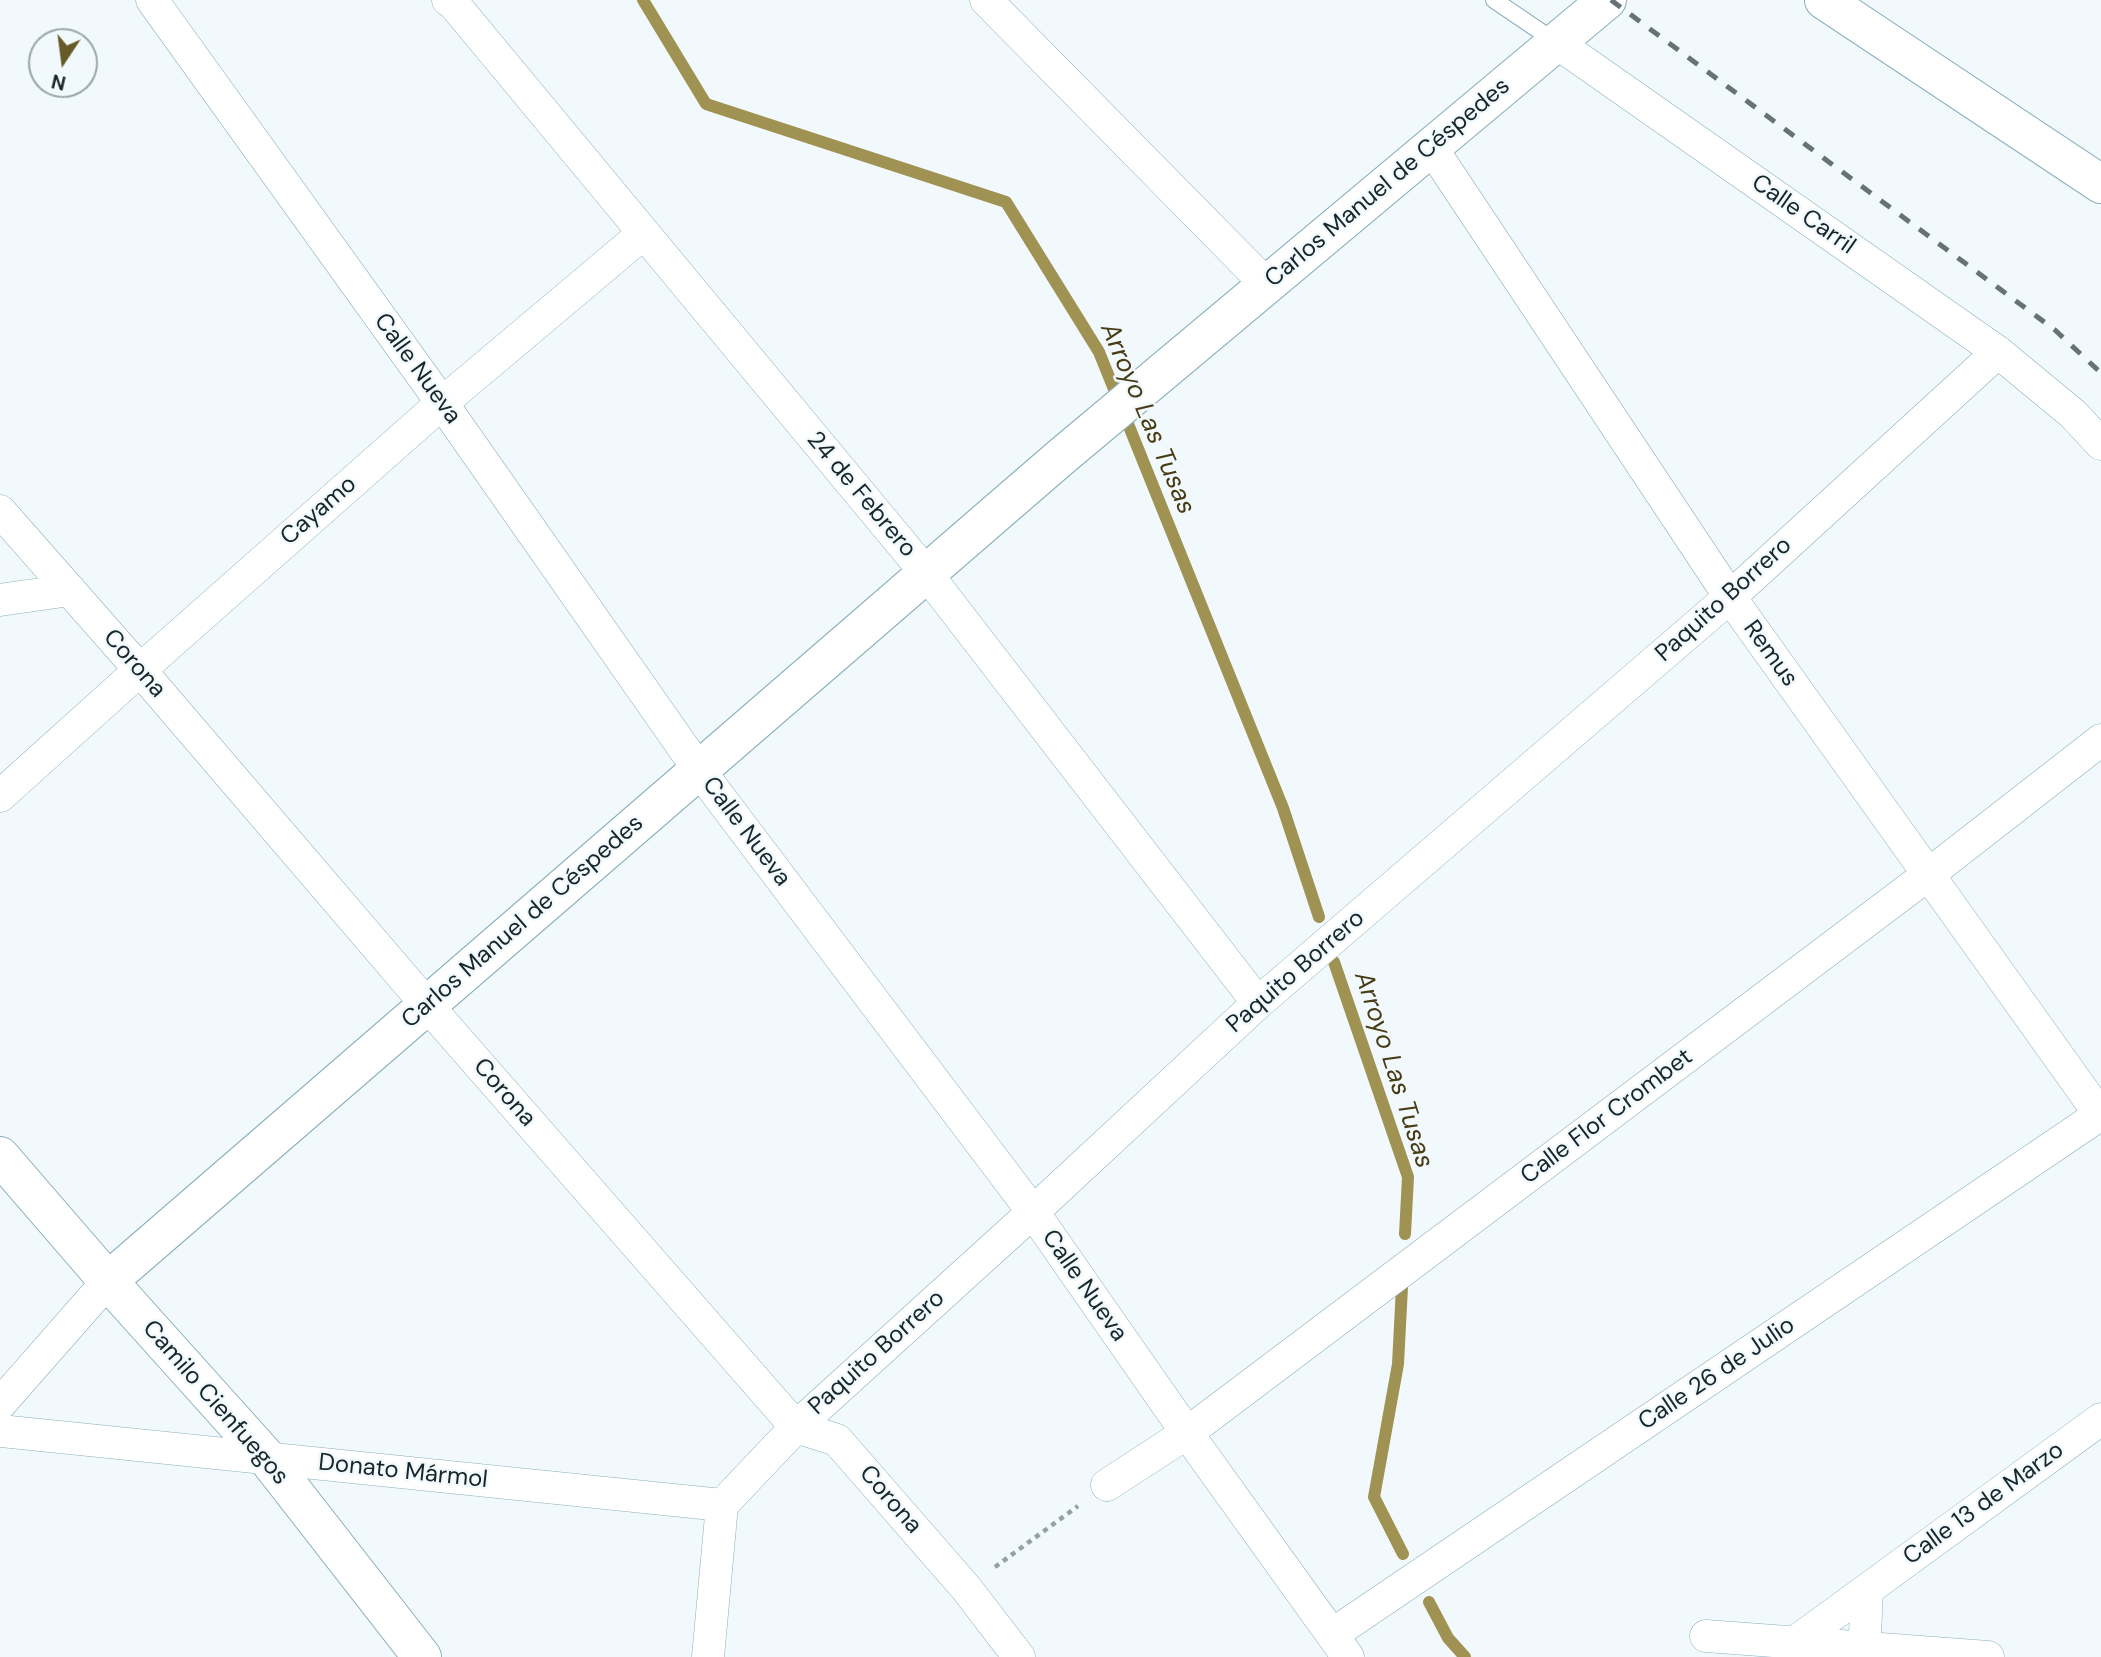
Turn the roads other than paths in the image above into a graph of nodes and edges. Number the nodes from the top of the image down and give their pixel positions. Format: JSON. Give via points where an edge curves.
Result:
{"nodes":[{"id":1,"x":152,"y":0,"type":"edge"},
{"id":2,"x":448,"y":0,"type":"edge"},
{"id":3,"x":986,"y":0,"type":"edge"},
{"id":4,"x":1494,"y":0,"type":"edge"},
{"id":5,"x":1607,"y":0,"type":"edge"},
{"id":6,"x":1824,"y":0,"type":"edge"},
{"id":7,"x":1557,"y":43,"type":"junction"},
{"id":8,"x":1431,"y":147,"type":"junction"},
{"id":9,"x":2101,"y":184,"type":"edge"},
{"id":10,"x":643,"y":233,"type":"junction"},
{"id":11,"x":1266,"y":285,"type":"junction"},
{"id":12,"x":1998,"y":352,"type":"junction"},
{"id":13,"x":442,"y":403,"type":"junction"},
{"id":14,"x":2101,"y":444,"type":"edge"},
{"id":15,"x":0,"y":512,"type":"edge"},
{"id":16,"x":926,"y":573,"type":"junction"},
{"id":17,"x":70,"y":590,"type":"junction"},
{"id":18,"x":1730,"y":597,"type":"junction"},
{"id":19,"x":0,"y":600,"type":"edge"},
{"id":20,"x":140,"y":670,"type":"junction"},
{"id":21,"x":2101,"y":740,"type":"edge"},
{"id":22,"x":699,"y":770,"type":"junction"},
{"id":23,"x":0,"y":796,"type":"edge"},
{"id":24,"x":1929,"y":874,"type":"junction"},
{"id":25,"x":1258,"y":1003,"type":"junction"},
{"id":26,"x":427,"y":1005,"type":"junction"},
{"id":27,"x":2101,"y":1115,"type":"edge"},
{"id":28,"x":0,"y":1156,"type":"edge"},
{"id":29,"x":1033,"y":1212,"type":"junction"},
{"id":30,"x":108,"y":1281,"type":"junction"},
{"id":31,"x":0,"y":1404,"type":"edge"},
{"id":32,"x":2101,"y":1419,"type":"edge"},
{"id":33,"x":796,"y":1427,"type":"junction"},
{"id":34,"x":0,"y":1431,"type":"edge"},
{"id":35,"x":1187,"y":1433,"type":"junction"},
{"id":36,"x":267,"y":1458,"type":"junction"},
{"id":37,"x":1107,"y":1485,"type":"road end"},
{"id":38,"x":722,"y":1505,"type":"junction"},
{"id":39,"x":1867,"y":1590,"type":"junction"},
{"id":40,"x":1706,"y":1636,"type":"dead end"},
{"id":41,"x":1794,"y":1643,"type":"junction"},
{"id":42,"x":1340,"y":1646,"type":"edge"},
{"id":43,"x":1865,"y":1653,"type":"edge"},
{"id":44,"x":422,"y":1657,"type":"edge"},
{"id":45,"x":708,"y":1657,"type":"edge"},
{"id":46,"x":1019,"y":1657,"type":"edge"},
{"id":47,"x":1989,"y":1657,"type":"edge"}],
"edges":[{"from":1,"to":13,"type":"street","name":"Calle Nueva"},
{"from":2,"to":10,"type":"street","name":"24 de Febrero"},
{"from":3,"to":11,"type":"street"},
{"from":4,"to":7,"type":"lane","name":"Calle Carril"},
{"from":5,"to":7,"type":"street","name":"Carlos Manuel de Céspedes"},
{"from":6,"to":9,"type":"street"},
{"from":7,"to":8,"type":"street","name":"Carlos Manuel de Céspedes"},
{"from":7,"to":12,"type":"street","name":"Calle Carril"},
{"from":8,"to":11,"type":"street","name":"Carlos Manuel de Céspedes"},
{"from":8,"to":18,"type":"street","name":"Remus"},
{"from":10,"to":13,"type":"street","name":"Cayamo"},
{"from":10,"to":16,"type":"street","name":"24 de Febrero"},
{"from":11,"to":16,"type":"street","name":"Carlos Manuel de Céspedes"},
{"from":12,"to":14,"type":"street","name":"Calle Carril","via":[[2073,414]]},
{"from":12,"to":18,"type":"street","name":"Paquito Borrero"},
{"from":13,"to":20,"type":"street","name":"Cayamo"},
{"from":13,"to":22,"type":"street","name":"Calle Nueva"},
{"from":15,"to":17,"type":"street","name":"Corona"},
{"from":16,"to":22,"type":"street","name":"Carlos Manuel de Céspedes"},
{"from":16,"to":25,"type":"street","name":"24 de Febrero"},
{"from":17,"to":19,"type":"street"},
{"from":17,"to":20,"type":"street","name":"Corona"},
{"from":18,"to":24,"type":"street","name":"Remus"},
{"from":18,"to":25,"type":"street","name":"Paquito Borrero"},
{"from":20,"to":23,"type":"street","name":"Cayamo"},
{"from":20,"to":26,"type":"street","name":"Corona"},
{"from":21,"to":24,"type":"street","name":"Calle Flor Crombet"},
{"from":22,"to":26,"type":"street","name":"Carlos Manuel de Céspedes"},
{"from":22,"to":29,"type":"street","name":"Calle Nueva"},
{"from":24,"to":27,"type":"street","name":"Remus"},
{"from":24,"to":35,"type":"street","name":"Calle Flor Crombet"},
{"from":25,"to":29,"type":"street","name":"Paquito Borrero"},
{"from":26,"to":30,"type":"street","name":"Carlos Manuel de Céspedes"},
{"from":26,"to":33,"type":"street","name":"Corona"},
{"from":27,"to":42,"type":"street","name":"Calle 26 de Julio"},
{"from":28,"to":30,"type":"street","name":"Camilo Cienfuegos"},
{"from":29,"to":33,"type":"street","name":"Paquito Borrero"},
{"from":29,"to":35,"type":"street","name":"Calle Nueva"},
{"from":30,"to":31,"type":"street","name":"Carlos Manuel de Céspedes"},
{"from":30,"to":36,"type":"street","name":"Camilo Cienfuegos"},
{"from":32,"to":39,"type":"street","name":"Calle 13 de Marzo"},
{"from":33,"to":38,"type":"street","name":"Paquito Borrero"},
{"from":33,"to":46,"type":"street","name":"Corona","via":[[837,1440],[966,1588]]},
{"from":34,"to":36,"type":"street","name":"Donato Mármol"},
{"from":35,"to":37,"type":"street","name":"Calle Flor Crombet"},
{"from":35,"to":42,"type":"street","name":"Calle Nueva"},
{"from":36,"to":38,"type":"street","name":"Donato Mármol"},
{"from":36,"to":44,"type":"street","name":"Camilo Cienfuegos"},
{"from":38,"to":45,"type":"street"},
{"from":39,"to":41,"type":"street","name":"Calle 13 de Marzo"},
{"from":39,"to":43,"type":"street"},
{"from":40,"to":41,"type":"street"},
{"from":41,"to":43,"type":"street"},
{"from":43,"to":47,"type":"street"}]}
